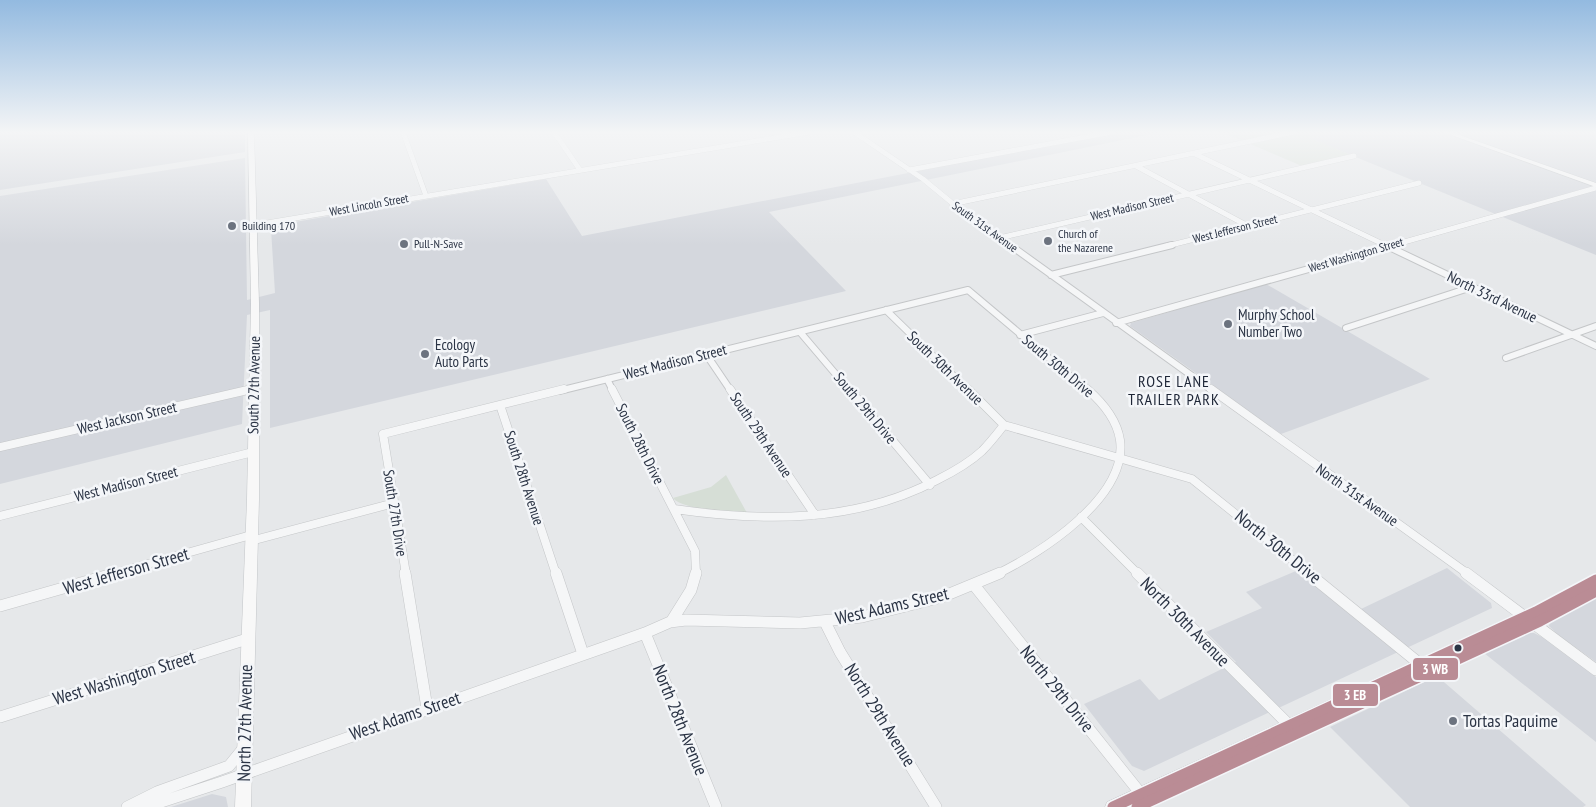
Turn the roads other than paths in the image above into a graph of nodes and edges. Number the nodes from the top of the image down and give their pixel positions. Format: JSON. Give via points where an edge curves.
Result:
{"nodes":[{"id":1,"x":253,"y":170,"type":"edge"},
{"id":2,"x":417,"y":170,"type":"edge"},
{"id":3,"x":580,"y":170,"type":"edge"},
{"id":4,"x":909,"y":170,"type":"edge"},
{"id":5,"x":1118,"y":170,"type":"edge"},
{"id":6,"x":1143,"y":170,"type":"edge"},
{"id":7,"x":1228,"y":170,"type":"edge"},
{"id":8,"x":1294,"y":170,"type":"edge"},
{"id":9,"x":1549,"y":170,"type":"edge"},
{"id":10,"x":1249,"y":180,"type":"junction"},
{"id":11,"x":1419,"y":183,"type":"dead end"},
{"id":12,"x":1596,"y":187,"type":"edge"},
{"id":13,"x":1189,"y":194,"type":"junction"},
{"id":14,"x":426,"y":196,"type":"junction"},
{"id":15,"x":952,"y":204,"type":"junction"},
{"id":16,"x":1312,"y":210,"type":"junction"},
{"id":17,"x":254,"y":225,"type":"junction"},
{"id":18,"x":1248,"y":226,"type":"junction"},
{"id":19,"x":999,"y":238,"type":"junction"},
{"id":20,"x":1388,"y":246,"type":"junction"},
{"id":21,"x":1051,"y":275,"type":"junction"},
{"id":22,"x":1472,"y":287,"type":"junction"},
{"id":23,"x":968,"y":290,"type":"joint"},
{"id":24,"x":886,"y":310,"type":"junction"},
{"id":25,"x":1103,"y":313,"type":"junction"},
{"id":26,"x":1116,"y":322,"type":"junction"},
{"id":27,"x":1596,"y":326,"type":"edge"},
{"id":28,"x":1346,"y":328,"type":"dead end"},
{"id":29,"x":800,"y":332,"type":"junction"},
{"id":30,"x":1020,"y":335,"type":"junction"},
{"id":31,"x":1572,"y":335,"type":"junction"},
{"id":32,"x":1596,"y":346,"type":"edge"},
{"id":33,"x":706,"y":354,"type":"junction"},
{"id":34,"x":1506,"y":358,"type":"dead end"},
{"id":35,"x":607,"y":379,"type":"junction"},
{"id":36,"x":254,"y":389,"type":"junction"},
{"id":37,"x":500,"y":405,"type":"junction"},
{"id":38,"x":1004,"y":425,"type":"junction"},
{"id":39,"x":383,"y":434,"type":"joint"},
{"id":40,"x":0,"y":447,"type":"edge"},
{"id":41,"x":253,"y":452,"type":"junction"},
{"id":42,"x":1120,"y":459,"type":"junction"},
{"id":43,"x":930,"y":485,"type":"junction"},
{"id":44,"x":394,"y":503,"type":"junction"},
{"id":45,"x":674,"y":509,"type":"junction"},
{"id":46,"x":815,"y":515,"type":"junction"},
{"id":47,"x":0,"y":516,"type":"edge"},
{"id":48,"x":1081,"y":517,"type":"junction"},
{"id":49,"x":251,"y":538,"type":"junction"},
{"id":50,"x":1596,"y":580,"type":"edge"},
{"id":51,"x":974,"y":585,"type":"junction"},
{"id":52,"x":0,"y":606,"type":"edge"},
{"id":53,"x":1524,"y":617,"type":"junction"},
{"id":54,"x":671,"y":622,"type":"junction"},
{"id":55,"x":825,"y":622,"type":"junction"},
{"id":56,"x":645,"y":633,"type":"junction"},
{"id":57,"x":248,"y":639,"type":"junction"},
{"id":58,"x":583,"y":654,"type":"junction"},
{"id":59,"x":1420,"y":664,"type":"junction"},
{"id":60,"x":1596,"y":670,"type":"edge"},
{"id":61,"x":427,"y":708,"type":"junction"},
{"id":62,"x":0,"y":717,"type":"edge"},
{"id":63,"x":1290,"y":726,"type":"junction"},
{"id":64,"x":244,"y":747,"type":"junction"},
{"id":65,"x":244,"y":774,"type":"junction"},
{"id":66,"x":1141,"y":794,"type":"junction"},
{"id":67,"x":127,"y":807,"type":"edge"},
{"id":68,"x":138,"y":807,"type":"edge"},
{"id":69,"x":243,"y":807,"type":"edge"},
{"id":70,"x":716,"y":807,"type":"edge"},
{"id":71,"x":936,"y":807,"type":"edge"},
{"id":72,"x":1114,"y":807,"type":"edge"}],
"edges":[{"from":1,"to":17,"type":"main road","name":"South 27th Avenue"},
{"from":2,"to":14,"type":"street"},
{"from":3,"to":14,"type":"street","name":"West Lincoln Street"},
{"from":4,"to":15,"type":"street","name":"South 31st Avenue"},
{"from":5,"to":15,"type":"street"},
{"from":6,"to":13,"type":"street"},
{"from":7,"to":10,"type":"street","name":"North 33rd Avenue"},
{"from":8,"to":10,"type":"street","name":"West Madison Street"},
{"from":9,"to":12,"type":"main road"},
{"from":10,"to":13,"type":"street","name":"West Madison Street"},
{"from":10,"to":16,"type":"street","name":"North 33rd Avenue"},
{"from":11,"to":16,"type":"street","name":"West Jefferson Street"},
{"from":12,"to":20,"type":"street","name":"West Washington Street"},
{"from":13,"to":18,"type":"street"},
{"from":13,"to":19,"type":"street","name":"West Madison Street"},
{"from":14,"to":17,"type":"street","name":"West Lincoln Street"},
{"from":15,"to":19,"type":"street","name":"South 31st Avenue"},
{"from":16,"to":18,"type":"street","name":"West Jefferson Street"},
{"from":16,"to":20,"type":"street","name":"North 33rd Avenue"},
{"from":17,"to":36,"type":"main road","name":"South 27th Avenue"},
{"from":18,"to":21,"type":"street","name":"West Jefferson Street"},
{"from":19,"to":21,"type":"street","name":"South 31st Avenue"},
{"from":20,"to":22,"type":"street","name":"North 33rd Avenue"},
{"from":20,"to":26,"type":"street","name":"West Washington Street"},
{"from":21,"to":25,"type":"street","name":"South 31st Avenue"},
{"from":22,"to":28,"type":"street"},
{"from":22,"to":31,"type":"street","name":"North 33rd Avenue"},
{"from":23,"to":24,"type":"street","name":"West Madison Street"},
{"from":23,"to":30,"type":"street","name":"South 30th Drive"},
{"from":24,"to":29,"type":"street","name":"West Madison Street"},
{"from":24,"to":38,"type":"street","name":"South 30th Avenue"},
{"from":25,"to":26,"type":"street","name":"South 31st Avenue"},
{"from":25,"to":30,"type":"street"},
{"from":26,"to":53,"type":"street","name":"North 31st Avenue"},
{"from":27,"to":31,"type":"street"},
{"from":29,"to":33,"type":"street","name":"West Madison Street"},
{"from":29,"to":43,"type":"street","name":"South 29th Drive"},
{"from":30,"to":42,"type":"street","name":"South 30th Drive","via":[[1106,408],[1119,434]]},
{"from":31,"to":32,"type":"street","name":"North 33rd Avenue"},
{"from":31,"to":34,"type":"street"},
{"from":33,"to":35,"type":"street","name":"West Madison Street"},
{"from":33,"to":46,"type":"street","name":"South 29th Avenue"},
{"from":35,"to":37,"type":"street","name":"West Madison Street"},
{"from":35,"to":45,"type":"street","name":"South 28th Drive"},
{"from":36,"to":40,"type":"street","name":"West Jackson Street"},
{"from":36,"to":41,"type":"main road","name":"South 27th Avenue"},
{"from":37,"to":39,"type":"street","name":"West Madison Street"},
{"from":37,"to":58,"type":"street","name":"South 28th Avenue"},
{"from":38,"to":42,"type":"street"},
{"from":38,"to":43,"type":"street","via":[[973,458]]},
{"from":39,"to":44,"type":"street","name":"South 27th Drive"},
{"from":41,"to":47,"type":"street","name":"West Madison Street"},
{"from":41,"to":49,"type":"main road","name":"South 27th Avenue"},
{"from":42,"to":48,"type":"street","name":"West Adams Street","via":[[1100,498]]},
{"from":42,"to":59,"type":"street","name":"North 30th Drive","via":[[1182,475],[1200,484]]},
{"from":43,"to":46,"type":"street","via":[[877,506]]},
{"from":44,"to":49,"type":"street","name":"West Jefferson Street"},
{"from":44,"to":61,"type":"street","name":"South 27th Drive"},
{"from":45,"to":46,"type":"street","via":[[743,517]]},
{"from":45,"to":54,"type":"street","name":"South 28th Drive","via":[[698,565],[692,591]]},
{"from":48,"to":51,"type":"street","name":"West Adams Street","via":[[1035,554]]},
{"from":48,"to":63,"type":"street","name":"North 30th Avenue"},
{"from":49,"to":52,"type":"street","name":"West Jefferson Street"},
{"from":49,"to":57,"type":"main road","name":"South 27th Avenue"},
{"from":50,"to":53,"type":"main road"},
{"from":51,"to":55,"type":"street","name":"West Adams Street","via":[[934,600]]},
{"from":51,"to":66,"type":"street","name":"North 29th Drive"},
{"from":53,"to":59,"type":"main road"},
{"from":53,"to":60,"type":"street","name":"North 31st Avenue"},
{"from":54,"to":55,"type":"street","name":"West Adams Street"},
{"from":54,"to":56,"type":"street","name":"West Adams Street"},
{"from":55,"to":71,"type":"street","name":"North 29th Avenue","via":[[840,652]]},
{"from":56,"to":58,"type":"street","name":"West Adams Street"},
{"from":56,"to":70,"type":"street","name":"North 28th Avenue"},
{"from":57,"to":62,"type":"street","name":"West Washington Street"},
{"from":57,"to":64,"type":"main road","name":"North 27th Avenue"},
{"from":58,"to":61,"type":"street","name":"West Adams Street"},
{"from":59,"to":63,"type":"main road"},
{"from":61,"to":65,"type":"street","name":"West Adams Street"},
{"from":63,"to":66,"type":"main road"},
{"from":64,"to":65,"type":"main road","name":"North 27th Avenue"},
{"from":64,"to":67,"type":"street","via":[[229,766],[157,792]]},
{"from":65,"to":68,"type":"street","name":"West Adams Street"},
{"from":65,"to":69,"type":"main road","name":"North 27th Avenue"},
{"from":66,"to":72,"type":"main road"}]}
